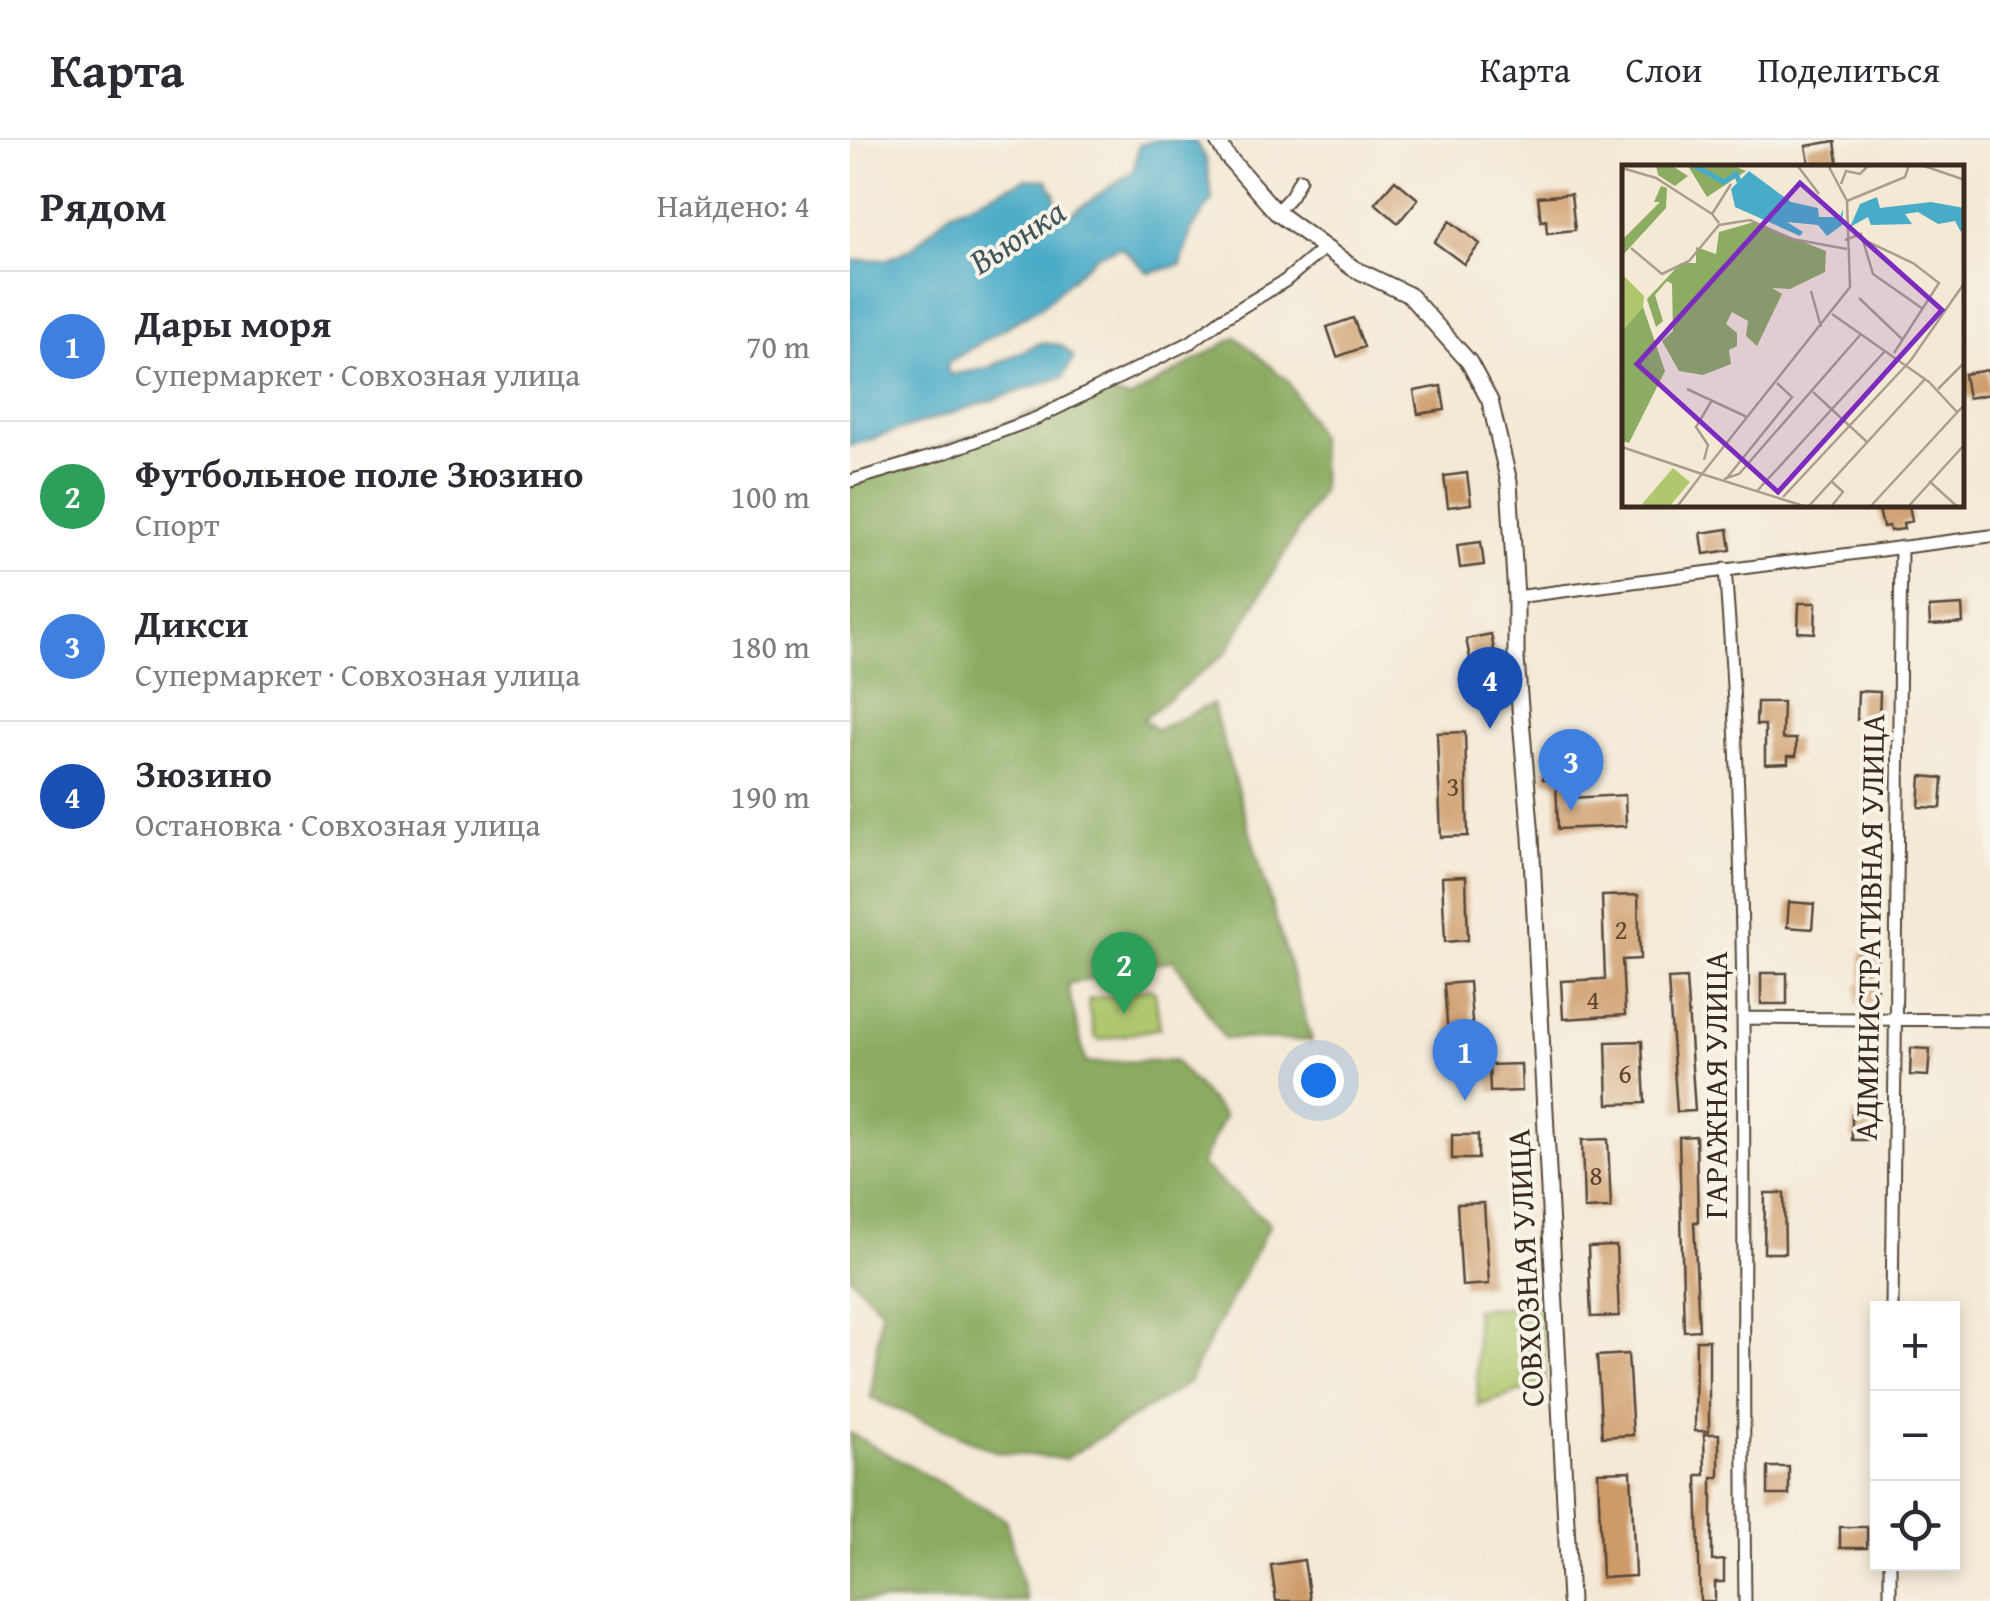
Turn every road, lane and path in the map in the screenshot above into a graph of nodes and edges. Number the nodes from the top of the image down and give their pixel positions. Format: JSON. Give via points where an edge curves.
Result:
{"nodes":[{"id":1,"x":1217,"y":140,"type":"edge"},
{"id":2,"x":1300,"y":179,"type":"dead end"},
{"id":3,"x":1276,"y":212,"type":"junction"},
{"id":4,"x":1324,"y":248,"type":"junction"},
{"id":5,"x":850,"y":481,"type":"edge"},
{"id":6,"x":1990,"y":536,"type":"edge"},
{"id":7,"x":1902,"y":547,"type":"junction"},
{"id":8,"x":1725,"y":569,"type":"junction"},
{"id":9,"x":1516,"y":597,"type":"junction"},
{"id":10,"x":1744,"y":1018,"type":"junction"},
{"id":11,"x":1990,"y":1020,"type":"edge"},
{"id":12,"x":1894,"y":1021,"type":"junction"},
{"id":13,"x":1892,"y":1301,"type":"edge"},
{"id":14,"x":1890,"y":1571,"type":"edge"},
{"id":15,"x":1570,"y":1601,"type":"edge"},
{"id":16,"x":1745,"y":1601,"type":"edge"},
{"id":17,"x":1890,"y":1601,"type":"edge"}],
"edges":[{"from":1,"to":3,"type":"street","name":"СОВХОЗНАЯ УЛИЦА"},
{"from":2,"to":3,"type":"street"},
{"from":3,"to":4,"type":"street","name":"СОВХОЗНАЯ УЛИЦА"},
{"from":4,"to":5,"type":"street","via":[[1286,281],[1191,342],[1037,418]]},
{"from":4,"to":9,"type":"street","name":"СОВХОЗНАЯ УЛИЦА","via":[[1410,295],[1483,388],[1509,482]]},
{"from":6,"to":7,"type":"street"},
{"from":7,"to":8,"type":"street"},
{"from":7,"to":12,"type":"street","name":"АДМИНИСТРАТИВНАЯ УЛИЦА"},
{"from":8,"to":9,"type":"street"},
{"from":8,"to":10,"type":"street","name":"ГАРАЖНАЯ УЛИЦА"},
{"from":9,"to":15,"type":"street","name":"СОВХОЗНАЯ УЛИЦА"},
{"from":10,"to":12,"type":"street"},
{"from":10,"to":16,"type":"street","name":"ГАРАЖНАЯ УЛИЦА"},
{"from":11,"to":12,"type":"street"},
{"from":12,"to":13,"type":"street","name":"АДМИНИСТРАТИВНАЯ УЛИЦА"},
{"from":14,"to":17,"type":"street"}]}
